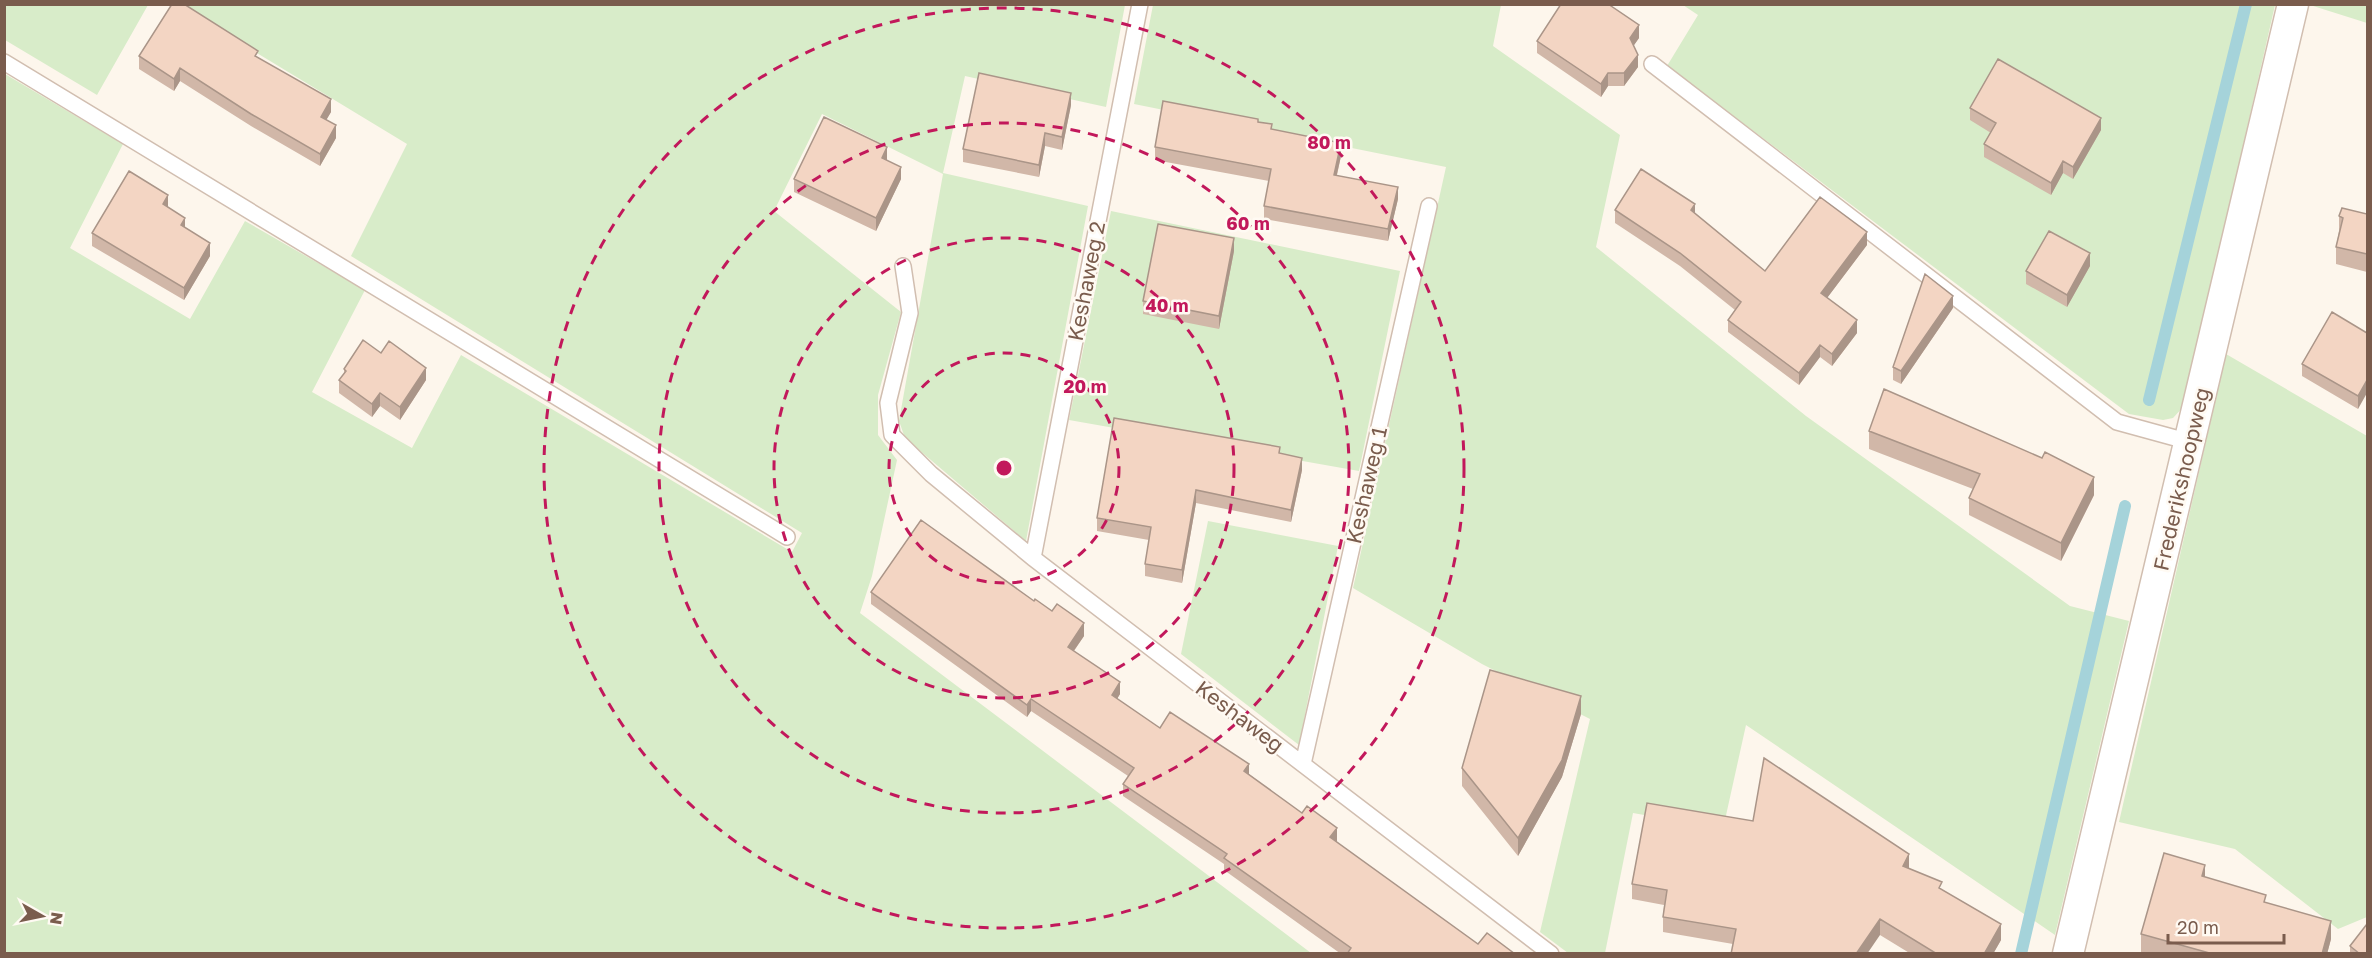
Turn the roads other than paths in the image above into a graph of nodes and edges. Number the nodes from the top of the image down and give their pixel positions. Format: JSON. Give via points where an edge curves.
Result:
{"nodes":[{"id":1,"x":1140,"y":4,"type":"edge"},
{"id":2,"x":2293,"y":4,"type":"edge"},
{"id":3,"x":4,"y":62,"type":"edge"},
{"id":4,"x":1652,"y":64,"type":"dead end"},
{"id":5,"x":1429,"y":206,"type":"dead end"},
{"id":6,"x":903,"y":266,"type":"dead end"},
{"id":7,"x":2190,"y":442,"type":"junction"},
{"id":8,"x":787,"y":537,"type":"dead end"},
{"id":9,"x":1033,"y":558,"type":"junction"},
{"id":10,"x":1303,"y":764,"type":"junction"},
{"id":11,"x":1551,"y":954,"type":"edge"},
{"id":12,"x":2068,"y":954,"type":"edge"}],
"edges":[{"from":1,"to":9,"type":"lane","name":"Keshaweg 2"},
{"from":2,"to":7,"type":"street","name":"Frederikshoopweg"},
{"from":3,"to":8,"type":"lane"},
{"from":4,"to":7,"type":"lane","via":[[2117,422]]},
{"from":5,"to":10,"type":"lane","name":"Keshaweg 1"},
{"from":6,"to":9,"type":"lane","name":"Keshaweg","via":[[910,313],[888,403],[892,435],[931,474]]},
{"from":7,"to":12,"type":"street","name":"Frederikshoopweg"},
{"from":9,"to":10,"type":"lane","name":"Keshaweg"},
{"from":10,"to":11,"type":"lane","name":"Keshaweg"}]}
